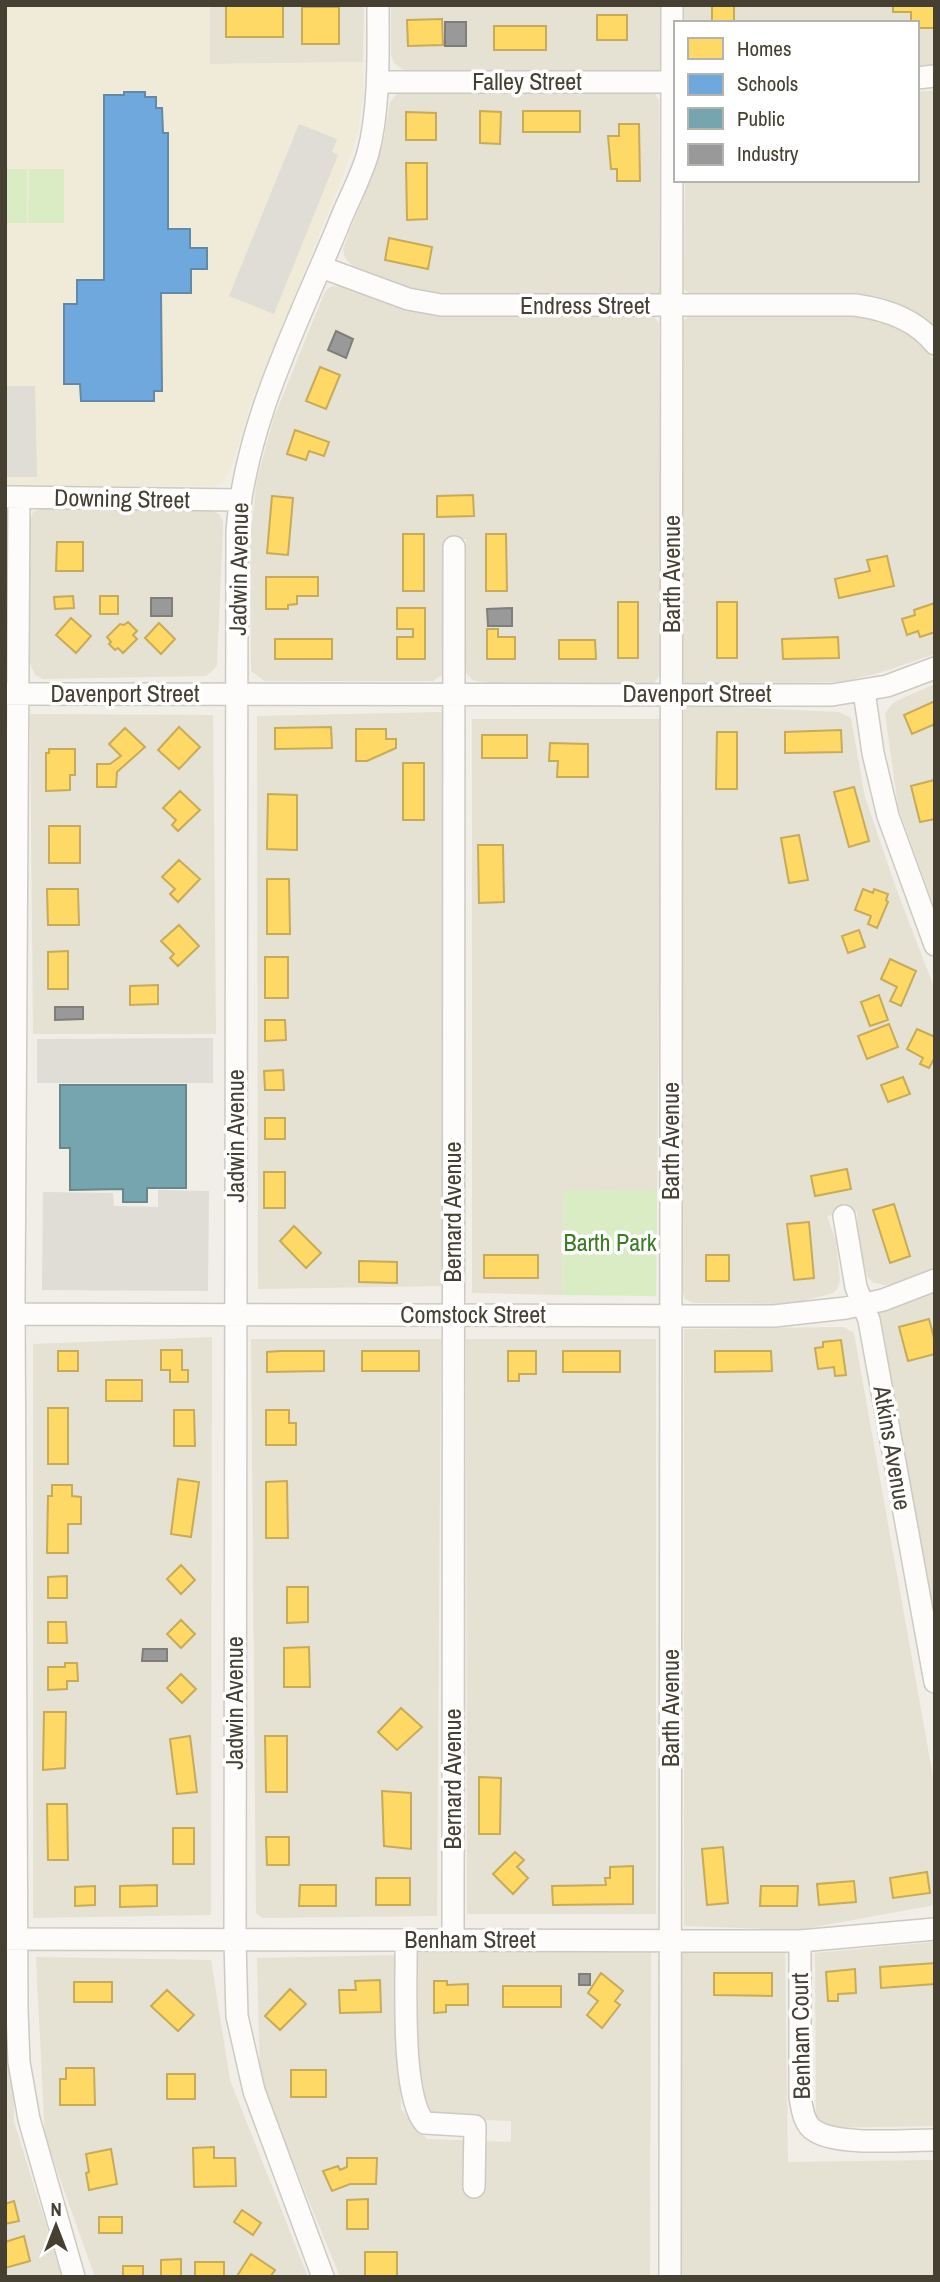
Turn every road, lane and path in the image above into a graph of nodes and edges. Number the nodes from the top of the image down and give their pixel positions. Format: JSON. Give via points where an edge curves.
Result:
{"nodes":[{"id":1,"x":379,"y":5,"type":"edge"},
{"id":2,"x":672,"y":5,"type":"edge"},
{"id":3,"x":378,"y":82,"type":"junction"},
{"id":4,"x":674,"y":82,"type":"edge"},
{"id":5,"x":321,"y":267,"type":"junction"},
{"id":6,"x":671,"y":306,"type":"junction"},
{"id":7,"x":935,"y":344,"type":"edge"},
{"id":8,"x":12,"y":497,"type":"edge"},
{"id":9,"x":239,"y":500,"type":"junction"},
{"id":10,"x":454,"y":547,"type":"dead end"},
{"id":11,"x":935,"y":668,"type":"edge"},
{"id":12,"x":864,"y":691,"type":"junction"},
{"id":13,"x":456,"y":693,"type":"junction"},
{"id":14,"x":11,"y":694,"type":"edge"},
{"id":15,"x":237,"y":694,"type":"junction"},
{"id":16,"x":672,"y":694,"type":"junction"},
{"id":17,"x":935,"y":945,"type":"edge"},
{"id":18,"x":844,"y":1216,"type":"dead end"},
{"id":19,"x":935,"y":1280,"type":"edge"},
{"id":20,"x":863,"y":1304,"type":"junction"},
{"id":21,"x":10,"y":1314,"type":"edge"},
{"id":22,"x":236,"y":1315,"type":"junction"},
{"id":23,"x":453,"y":1315,"type":"junction"},
{"id":24,"x":671,"y":1315,"type":"junction"},
{"id":25,"x":935,"y":1682,"type":"edge"},
{"id":26,"x":935,"y":1928,"type":"edge"},
{"id":27,"x":11,"y":1940,"type":"edge"},
{"id":28,"x":234,"y":1940,"type":"junction"},
{"id":29,"x":406,"y":1940,"type":"junction"},
{"id":30,"x":453,"y":1940,"type":"junction"},
{"id":31,"x":671,"y":1941,"type":"junction"},
{"id":32,"x":800,"y":1941,"type":"junction"},
{"id":33,"x":935,"y":2140,"type":"edge"},
{"id":34,"x":474,"y":2187,"type":"dead end"},
{"id":35,"x":74,"y":2277,"type":"edge"},
{"id":36,"x":323,"y":2277,"type":"edge"},
{"id":37,"x":670,"y":2277,"type":"edge"}],
"edges":[{"from":1,"to":3,"type":"street","name":"Jadwin Avenue"},
{"from":2,"to":4,"type":"street","name":"Barth Avenue"},
{"from":3,"to":4,"type":"street","name":"Falley Street"},
{"from":3,"to":5,"type":"street","name":"Jadwin Avenue","via":[[368,153]]},
{"from":4,"to":6,"type":"street","name":"Barth Avenue"},
{"from":5,"to":6,"type":"street","name":"Endress Street","via":[[425,303]]},
{"from":5,"to":9,"type":"street","name":"Jadwin Avenue","via":[[259,421]]},
{"from":6,"to":7,"type":"street","name":"Endress Street","via":[[855,305],[901,317]]},
{"from":6,"to":16,"type":"street","name":"Barth Avenue"},
{"from":8,"to":9,"type":"street","name":"Downing Street"},
{"from":8,"to":14,"type":"street"},
{"from":9,"to":15,"type":"street","name":"Jadwin Avenue"},
{"from":10,"to":13,"type":"street"},
{"from":11,"to":12,"type":"street","name":"Davenport Street"},
{"from":12,"to":16,"type":"street","name":"Davenport Street"},
{"from":12,"to":17,"type":"street","via":[[888,816]]},
{"from":13,"to":15,"type":"street","name":"Davenport Street"},
{"from":13,"to":16,"type":"street","name":"Davenport Street"},
{"from":13,"to":23,"type":"street","name":"Bernard Avenue"},
{"from":14,"to":15,"type":"street","name":"Davenport Street"},
{"from":14,"to":21,"type":"street"},
{"from":15,"to":22,"type":"street","name":"Jadwin Avenue"},
{"from":16,"to":24,"type":"street","name":"Barth Avenue"},
{"from":18,"to":20,"type":"street","name":"Atkins Avenue"},
{"from":19,"to":20,"type":"street","name":"Comstock Street"},
{"from":20,"to":24,"type":"street","name":"Comstock Street","via":[[774,1316]]},
{"from":20,"to":25,"type":"street","name":"Atkins Avenue"},
{"from":21,"to":22,"type":"street","name":"Comstock Street"},
{"from":21,"to":27,"type":"street"},
{"from":22,"to":23,"type":"street","name":"Comstock Street"},
{"from":22,"to":28,"type":"street","name":"Jadwin Avenue"},
{"from":23,"to":24,"type":"street","name":"Comstock Street"},
{"from":23,"to":30,"type":"street","name":"Bernard Avenue"},
{"from":24,"to":31,"type":"street","name":"Barth Avenue"},
{"from":26,"to":32,"type":"street","name":"Benham Street"},
{"from":27,"to":28,"type":"street","name":"Benham Street"},
{"from":27,"to":35,"type":"street","via":[[29,2119]]},
{"from":28,"to":29,"type":"street","name":"Benham Street"},
{"from":28,"to":36,"type":"street","name":"Jadwin Avenue","via":[[237,2017],[254,2091]]},
{"from":29,"to":30,"type":"street","name":"Benham Street"},
{"from":29,"to":34,"type":"street","via":[[408,2066],[416,2106],[425,2123],[475,2126]]},
{"from":30,"to":31,"type":"street","name":"Benham Street"},
{"from":31,"to":32,"type":"street","name":"Benham Street"},
{"from":31,"to":37,"type":"street","name":"Barth Avenue"},
{"from":32,"to":33,"type":"street","name":"Benham Court","via":[[800,2098],[813,2131],[839,2140]]}]}
